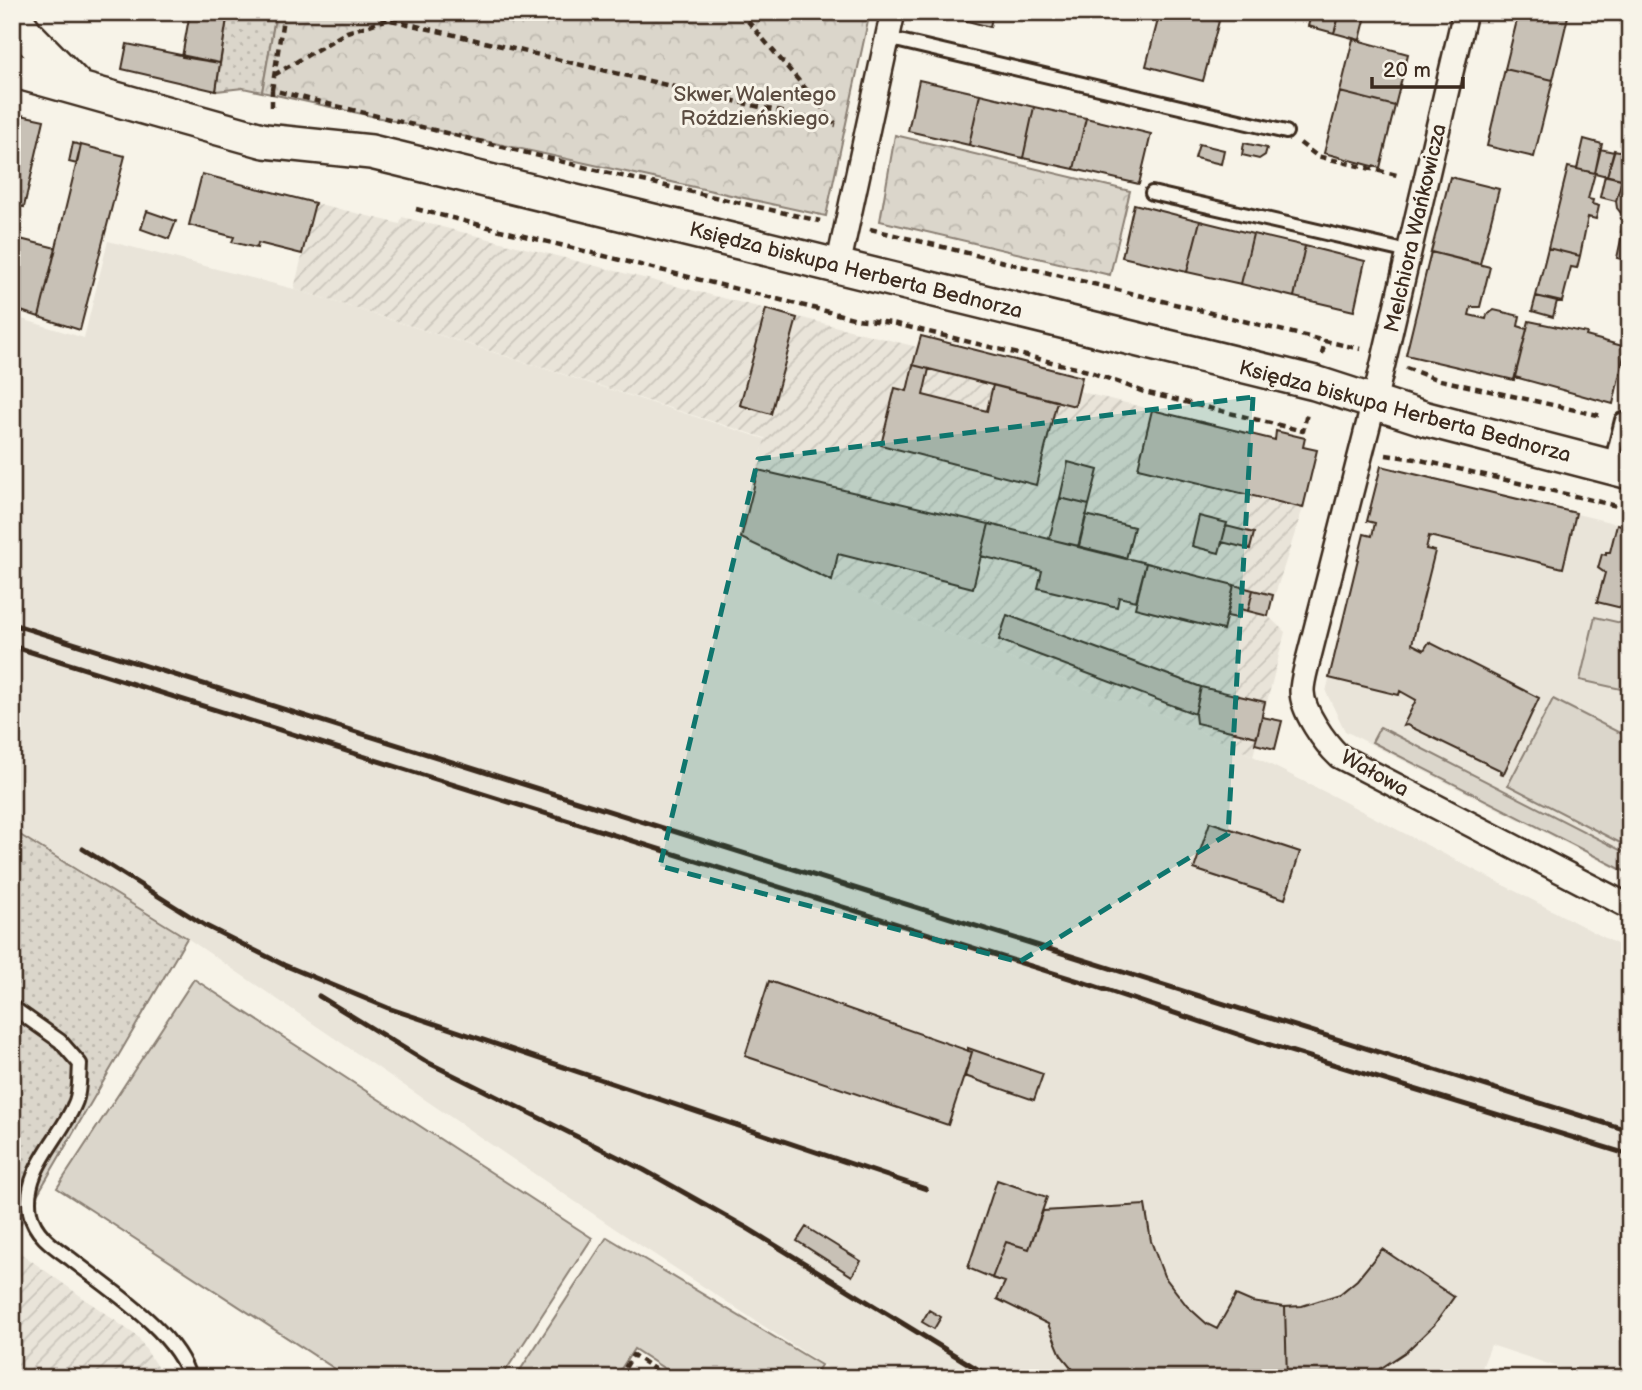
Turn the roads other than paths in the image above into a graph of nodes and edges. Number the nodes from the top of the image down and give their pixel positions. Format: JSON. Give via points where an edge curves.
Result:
{"nodes":[{"id":1,"x":893,"y":12,"type":"edge"},
{"id":2,"x":1465,"y":12,"type":"edge"},
{"id":3,"x":12,"y":14,"type":"edge"},
{"id":4,"x":887,"y":38,"type":"junction"},
{"id":5,"x":12,"y":70,"type":"edge"},
{"id":6,"x":78,"y":87,"type":"junction"},
{"id":7,"x":1286,"y":132,"type":"road end"},
{"id":8,"x":1152,"y":193,"type":"dead end"},
{"id":9,"x":1409,"y":252,"type":"junction"},
{"id":10,"x":838,"y":266,"type":"junction"},
{"id":11,"x":1374,"y":402,"type":"junction"},
{"id":12,"x":1622,"y":420,"type":"road end"},
{"id":13,"x":1620,"y":470,"type":"edge"},
{"id":14,"x":1630,"y":907,"type":"edge"},
{"id":15,"x":12,"y":1007,"type":"edge"},
{"id":16,"x":190,"y":1378,"type":"edge"}],
"edges":[{"from":1,"to":4,"type":"street"},
{"from":2,"to":9,"type":"street","name":"Melchiora Wańkowicza"},
{"from":3,"to":6,"type":"street","name":"Księdza biskupa Herberta Bednorza"},
{"from":4,"to":7,"type":"lane"},
{"from":4,"to":10,"type":"street"},
{"from":5,"to":6,"type":"street","name":"Księdza biskupa Herberta Bednorza"},
{"from":6,"to":10,"type":"street","name":"Księdza biskupa Herberta Bednorza","via":[[265,141],[371,152]]},
{"from":8,"to":9,"type":"lane"},
{"from":9,"to":11,"type":"street","name":"Melchiora Wańkowicza"},
{"from":10,"to":11,"type":"street","name":"Księdza biskupa Herberta Bednorza","via":[[1315,383]]},
{"from":11,"to":13,"type":"street","name":"Księdza biskupa Herberta Bednorza"},
{"from":11,"to":14,"type":"street","name":"Wałowa","via":[[1306,668],[1303,701],[1339,756]]},
{"from":12,"to":13,"type":"lane"},
{"from":15,"to":16,"type":"lane","via":[[60,1041],[80,1064],[77,1099],[39,1163],[30,1213],[42,1237],[142,1315],[175,1348]]}]}
